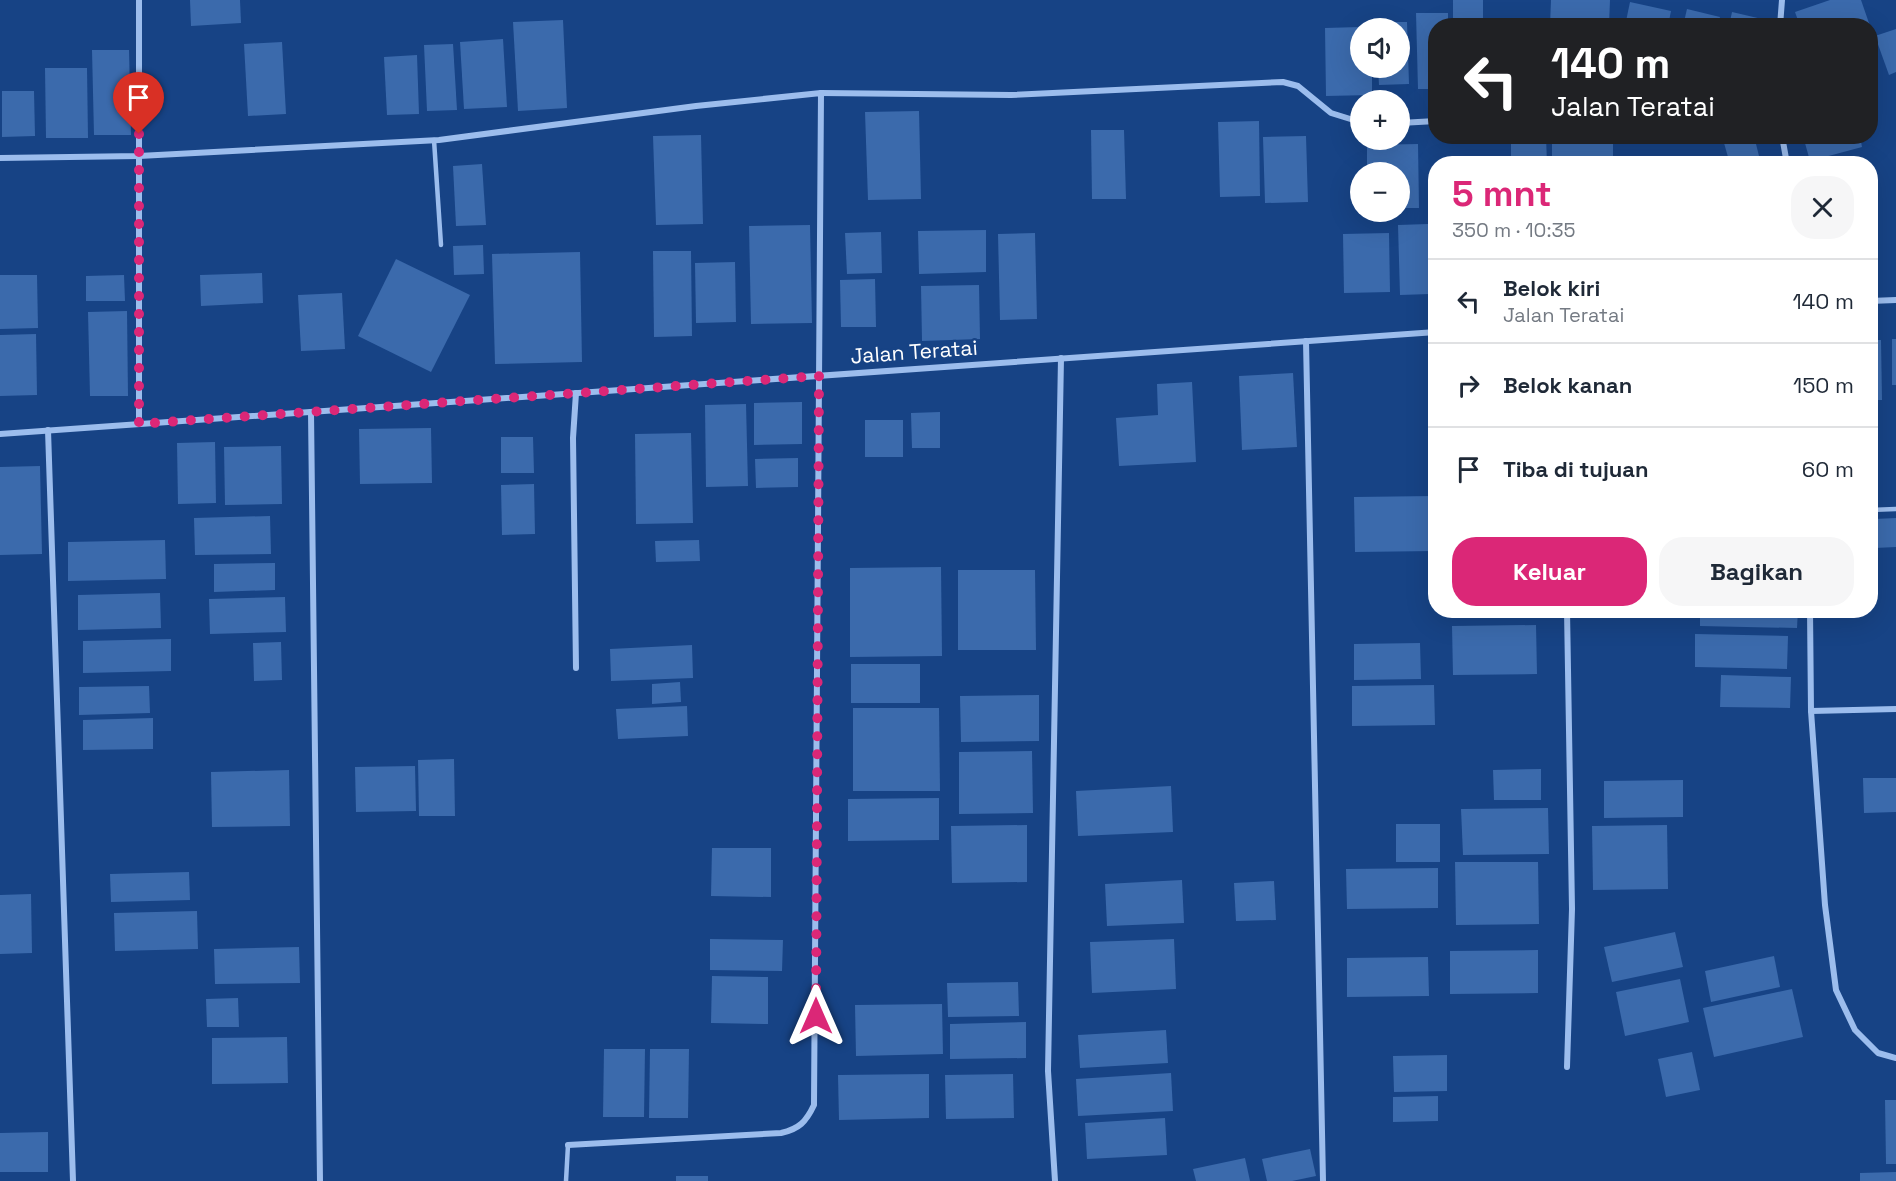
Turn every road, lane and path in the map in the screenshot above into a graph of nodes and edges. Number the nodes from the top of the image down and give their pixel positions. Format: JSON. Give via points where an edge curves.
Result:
{"nodes":[{"id":1,"x":139,"y":0,"type":"edge"},
{"id":2,"x":1782,"y":0,"type":"edge"},
{"id":3,"x":1781,"y":18,"type":"edge"},
{"id":4,"x":821,"y":93,"type":"junction"},
{"id":5,"x":1350,"y":119,"type":"edge"},
{"id":6,"x":1428,"y":121,"type":"edge"},
{"id":7,"x":1410,"y":122,"type":"edge"},
{"id":8,"x":434,"y":140,"type":"junction"},
{"id":9,"x":139,"y":156,"type":"junction"},
{"id":10,"x":0,"y":158,"type":"edge"},
{"id":11,"x":441,"y":245,"type":"dead end"},
{"id":12,"x":1896,"y":300,"type":"edge"},
{"id":13,"x":1878,"y":301,"type":"edge"},
{"id":14,"x":1428,"y":333,"type":"edge"},
{"id":15,"x":1306,"y":341,"type":"junction"},
{"id":16,"x":1060,"y":358,"type":"junction"},
{"id":17,"x":819,"y":376,"type":"junction"},
{"id":18,"x":576,"y":393,"type":"junction"},
{"id":19,"x":311,"y":412,"type":"junction"},
{"id":20,"x":139,"y":424,"type":"junction"},
{"id":21,"x":48,"y":430,"type":"junction"},
{"id":22,"x":0,"y":434,"type":"edge"},
{"id":23,"x":1896,"y":508,"type":"edge"},
{"id":24,"x":1878,"y":509,"type":"edge"},
{"id":25,"x":1567,"y":618,"type":"edge"},
{"id":26,"x":1810,"y":618,"type":"edge"},
{"id":27,"x":576,"y":668,"type":"dead end"},
{"id":28,"x":1896,"y":709,"type":"edge"},
{"id":29,"x":1811,"y":711,"type":"junction"},
{"id":30,"x":1896,"y":1058,"type":"edge"},
{"id":31,"x":1567,"y":1067,"type":"dead end"},
{"id":32,"x":568,"y":1145,"type":"joint"},
{"id":33,"x":73,"y":1181,"type":"edge"},
{"id":34,"x":320,"y":1181,"type":"edge"},
{"id":35,"x":566,"y":1181,"type":"edge"},
{"id":36,"x":1055,"y":1181,"type":"edge"},
{"id":37,"x":1323,"y":1181,"type":"edge"}],
"edges":[{"from":1,"to":9,"type":"street"},
{"from":2,"to":3,"type":"street"},
{"from":4,"to":5,"type":"street","via":[[1011,95],[1283,82],[1298,86],[1331,113]]},
{"from":4,"to":8,"type":"street"},
{"from":4,"to":17,"type":"street"},
{"from":6,"to":7,"type":"street"},
{"from":8,"to":9,"type":"street"},
{"from":8,"to":11,"type":"lane"},
{"from":9,"to":10,"type":"street"},
{"from":9,"to":20,"type":"street"},
{"from":12,"to":13,"type":"street"},
{"from":14,"to":15,"type":"street","name":"Jalan Teratai"},
{"from":15,"to":16,"type":"street","name":"Jalan Teratai"},
{"from":15,"to":37,"type":"street"},
{"from":16,"to":17,"type":"street","name":"Jalan Teratai"},
{"from":16,"to":36,"type":"street","via":[[1048,1071]]},
{"from":17,"to":18,"type":"street","name":"Jalan Teratai"},
{"from":17,"to":32,"type":"street","via":[[814,1105],[797,1129],[781,1133]]},
{"from":18,"to":19,"type":"street","name":"Jalan Teratai"},
{"from":18,"to":27,"type":"street","via":[[573,438]]},
{"from":19,"to":20,"type":"street","name":"Jalan Teratai"},
{"from":19,"to":34,"type":"street"},
{"from":20,"to":21,"type":"street","name":"Jalan Teratai"},
{"from":21,"to":22,"type":"street","name":"Jalan Teratai"},
{"from":21,"to":33,"type":"street"},
{"from":23,"to":24,"type":"lane"},
{"from":25,"to":31,"type":"street","via":[[1572,909]]},
{"from":26,"to":29,"type":"street"},
{"from":28,"to":29,"type":"street"},
{"from":29,"to":30,"type":"street","via":[[1825,905],[1836,990],[1855,1030],[1878,1053]]},
{"from":32,"to":35,"type":"lane"}]}
